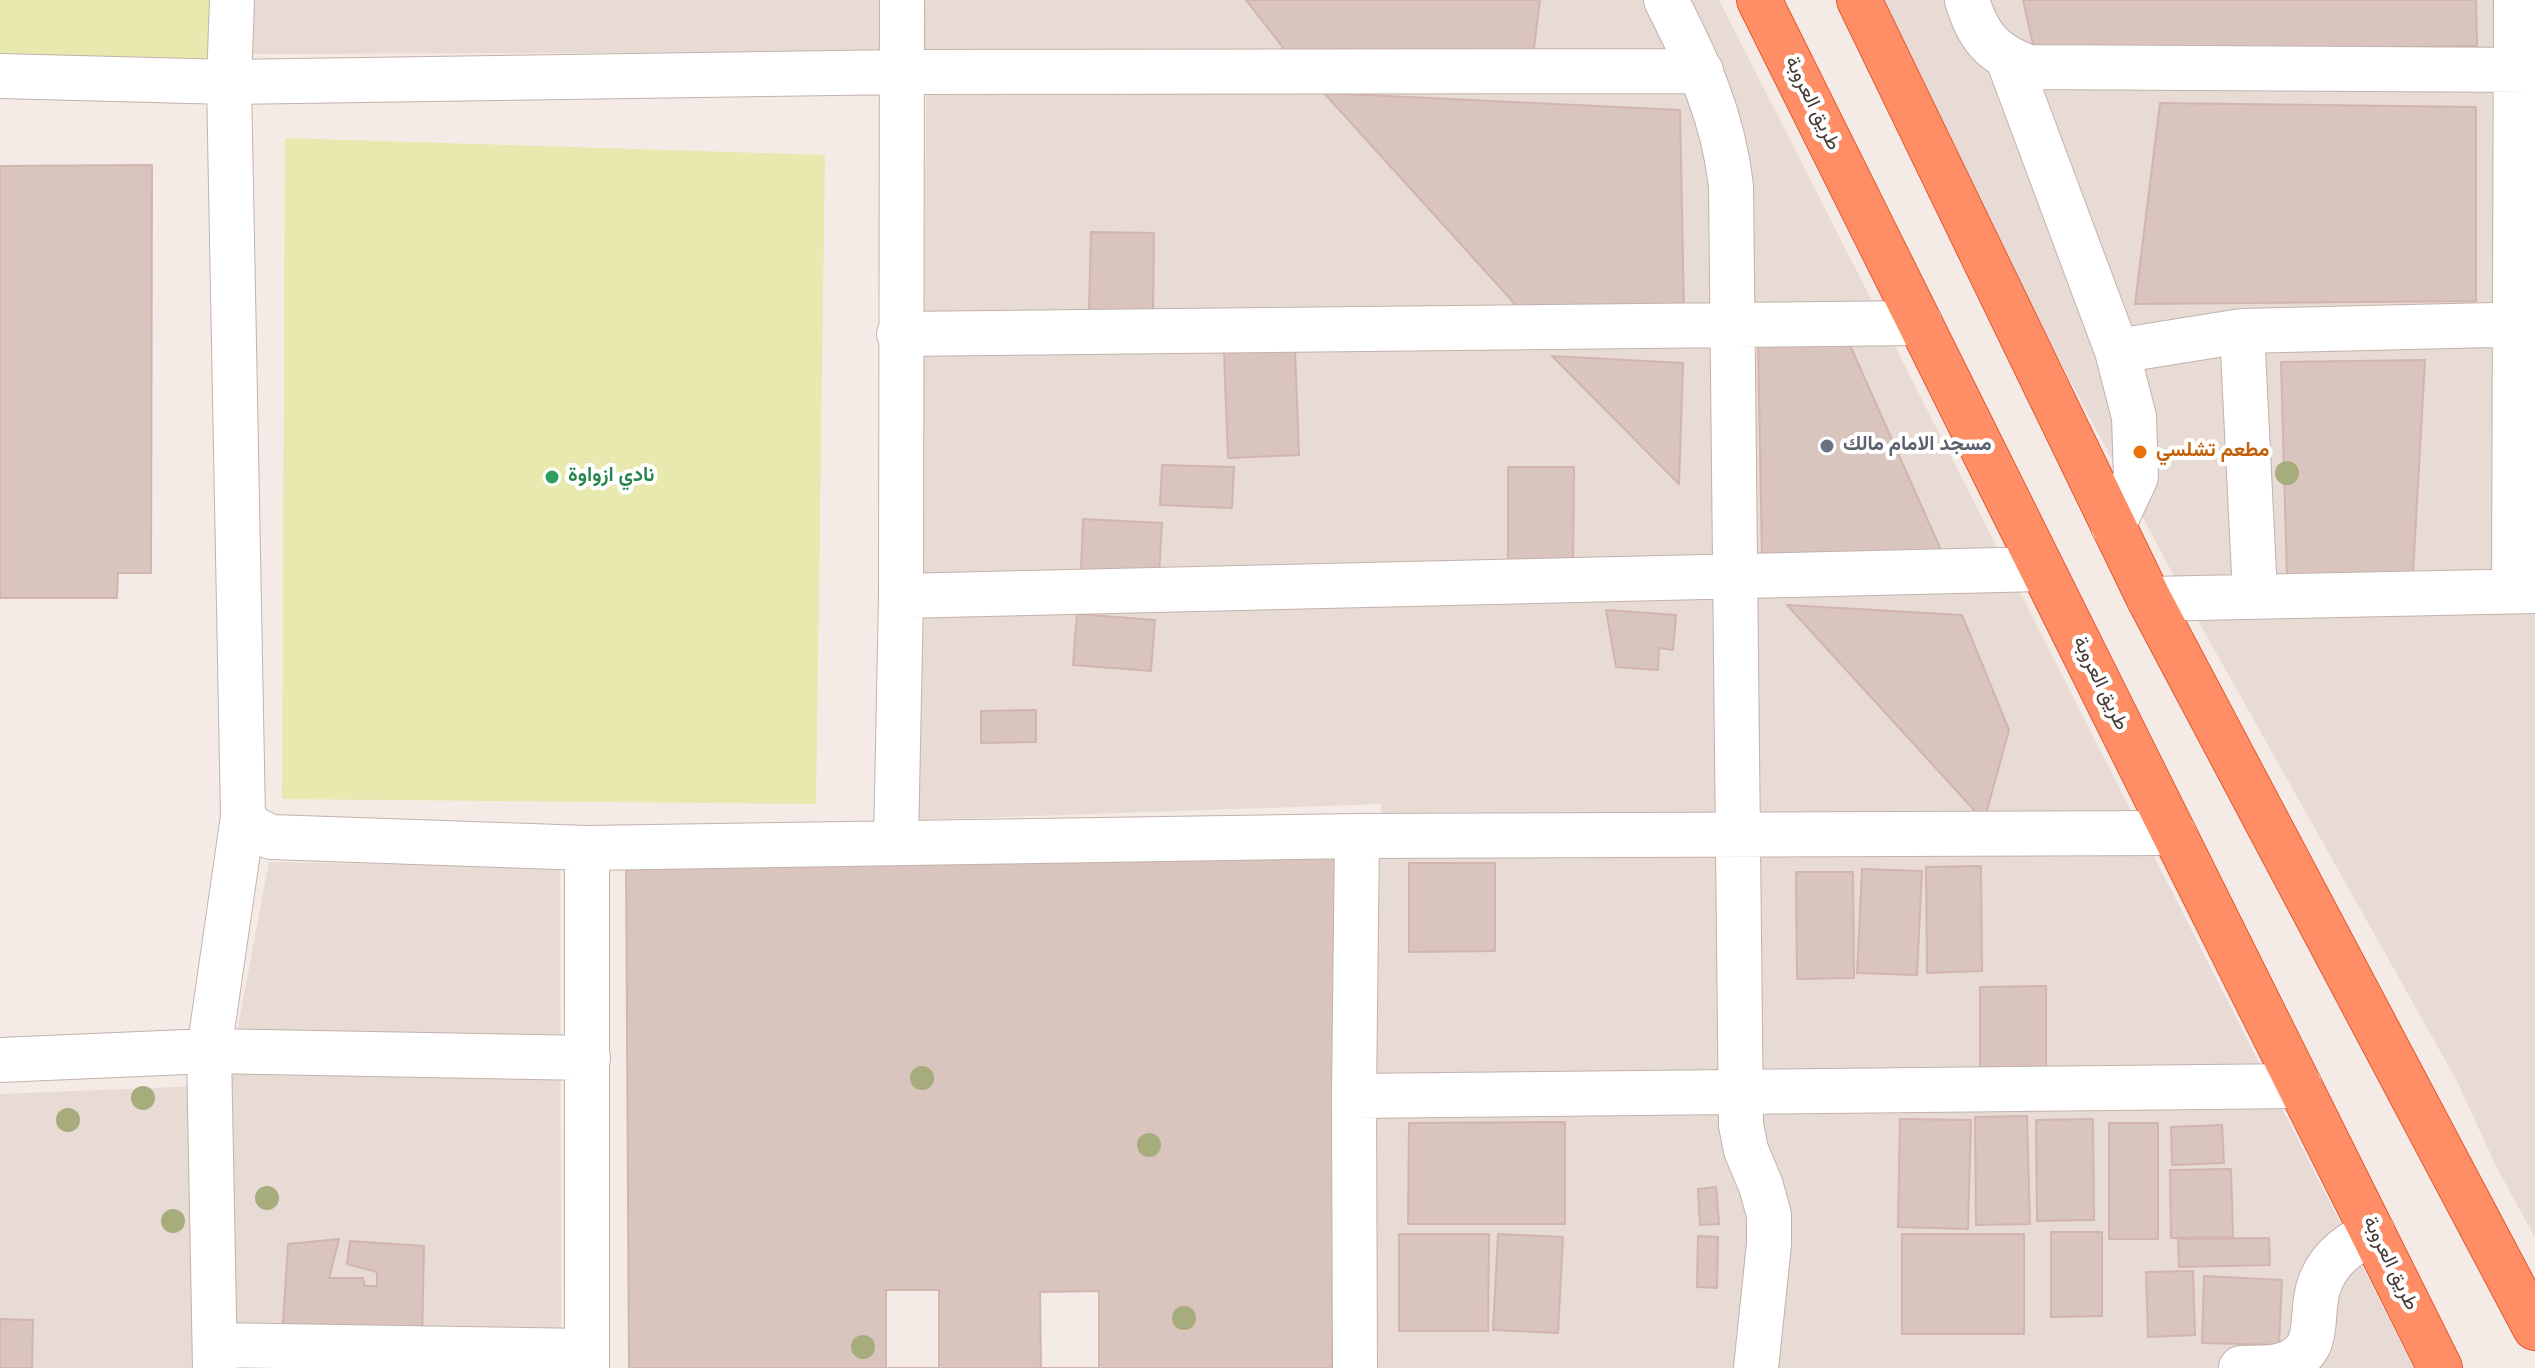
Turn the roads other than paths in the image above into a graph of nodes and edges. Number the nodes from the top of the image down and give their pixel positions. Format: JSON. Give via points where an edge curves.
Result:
{"nodes":[{"id":1,"x":232,"y":0,"type":"edge"},
{"id":2,"x":902,"y":0,"type":"edge"},
{"id":3,"x":1666,"y":0,"type":"edge"},
{"id":4,"x":1759,"y":0,"type":"edge"},
{"id":5,"x":1859,"y":0,"type":"edge"},
{"id":6,"x":1967,"y":0,"type":"edge"},
{"id":7,"x":2516,"y":0,"type":"edge"},
{"id":8,"x":2008,"y":59,"type":"junction"},
{"id":9,"x":2525,"y":70,"type":"edge"},
{"id":10,"x":1701,"y":71,"type":"junction"},
{"id":11,"x":901,"y":72,"type":"junction"},
{"id":12,"x":0,"y":76,"type":"edge"},
{"id":13,"x":229,"y":82,"type":"junction"},
{"id":14,"x":1920,"y":323,"type":"junction"},
{"id":15,"x":2525,"y":324,"type":"edge"},
{"id":16,"x":1734,"y":325,"type":"junction"},
{"id":17,"x":2242,"y":331,"type":"junction"},
{"id":18,"x":899,"y":334,"type":"junction"},
{"id":19,"x":2117,"y":351,"type":"junction"},
{"id":20,"x":2113,"y":526,"type":"junction"},
{"id":21,"x":2042,"y":569,"type":"junction"},
{"id":22,"x":1736,"y":576,"type":"junction"},
{"id":23,"x":2524,"y":591,"type":"edge"},
{"id":24,"x":2255,"y":594,"type":"junction"},
{"id":25,"x":901,"y":596,"type":"junction"},
{"id":26,"x":2149,"y":599,"type":"junction"},
{"id":27,"x":243,"y":817,"type":"junction"},
{"id":28,"x":2174,"y":833,"type":"junction"},
{"id":29,"x":1738,"y":835,"type":"junction"},
{"id":30,"x":1357,"y":836,"type":"junction"},
{"id":31,"x":896,"y":843,"type":"junction"},
{"id":32,"x":587,"y":848,"type":"junction"},
{"id":33,"x":209,"y":1051,"type":"junction"},
{"id":34,"x":588,"y":1058,"type":"junction"},
{"id":35,"x":0,"y":1060,"type":"edge"},
{"id":36,"x":2300,"y":1086,"type":"junction"},
{"id":37,"x":1741,"y":1093,"type":"junction"},
{"id":38,"x":1354,"y":1096,"type":"junction"},
{"id":39,"x":2373,"y":1233,"type":"junction"},
{"id":40,"x":2535,"y":1328,"type":"edge"},
{"id":41,"x":215,"y":1356,"type":"edge"},
{"id":42,"x":587,"y":1359,"type":"edge"},
{"id":43,"x":1355,"y":1368,"type":"edge"},
{"id":44,"x":1756,"y":1368,"type":"edge"},
{"id":45,"x":2241,"y":1368,"type":"edge"},
{"id":46,"x":2440,"y":1368,"type":"edge"}],
"edges":[{"from":1,"to":13,"type":"street"},
{"from":2,"to":11,"type":"street"},
{"from":3,"to":10,"type":"street"},
{"from":4,"to":14,"type":"highway","name":"طريق العروبة"},
{"from":5,"to":20,"type":"highway"},
{"from":6,"to":8,"type":"street","via":[[1978,30]]},
{"from":7,"to":9,"type":"street"},
{"from":8,"to":9,"type":"street","via":[[2050,68]]},
{"from":8,"to":19,"type":"street"},
{"from":9,"to":15,"type":"street"},
{"from":10,"to":11,"type":"street"},
{"from":10,"to":16,"type":"street","via":[[1728,157]]},
{"from":11,"to":13,"type":"street"},
{"from":11,"to":18,"type":"street"},
{"from":12,"to":13,"type":"street"},
{"from":13,"to":27,"type":"street"},
{"from":14,"to":16,"type":"street"},
{"from":14,"to":21,"type":"highway","name":"طريق العروبة"},
{"from":15,"to":17,"type":"street"},
{"from":15,"to":23,"type":"street"},
{"from":16,"to":18,"type":"street"},
{"from":16,"to":22,"type":"street"},
{"from":17,"to":19,"type":"street"},
{"from":17,"to":24,"type":"street"},
{"from":18,"to":25,"type":"street"},
{"from":19,"to":20,"type":"street","via":[[2134,417],[2136,477]]},
{"from":20,"to":26,"type":"highway"},
{"from":21,"to":22,"type":"street"},
{"from":21,"to":28,"type":"highway","name":"طريق العروبة"},
{"from":22,"to":25,"type":"street"},
{"from":22,"to":29,"type":"street"},
{"from":23,"to":24,"type":"street"},
{"from":24,"to":26,"type":"street"},
{"from":25,"to":31,"type":"street"},
{"from":26,"to":40,"type":"highway"},
{"from":27,"to":32,"type":"street","via":[[271,837]]},
{"from":27,"to":33,"type":"street"},
{"from":28,"to":29,"type":"street"},
{"from":28,"to":36,"type":"highway","name":"طريق العروبة"},
{"from":29,"to":30,"type":"street"},
{"from":29,"to":37,"type":"street"},
{"from":30,"to":31,"type":"street"},
{"from":30,"to":38,"type":"street"},
{"from":31,"to":32,"type":"street"},
{"from":32,"to":34,"type":"street"},
{"from":33,"to":34,"type":"street"},
{"from":33,"to":35,"type":"street"},
{"from":33,"to":41,"type":"street"},
{"from":34,"to":42,"type":"street"},
{"from":36,"to":37,"type":"street"},
{"from":36,"to":39,"type":"highway","name":"طريق العروبة"},
{"from":37,"to":38,"type":"street"},
{"from":37,"to":44,"type":"street","via":[[1743,1137],[1766,1200],[1769,1229]]},
{"from":38,"to":43,"type":"street"},
{"from":39,"to":45,"type":"street","via":[[2344,1249],[2323,1275],[2312,1339],[2303,1352],[2275,1368]]},
{"from":39,"to":46,"type":"highway","name":"طريق العروبة"},
{"from":41,"to":42,"type":"street"}]}
